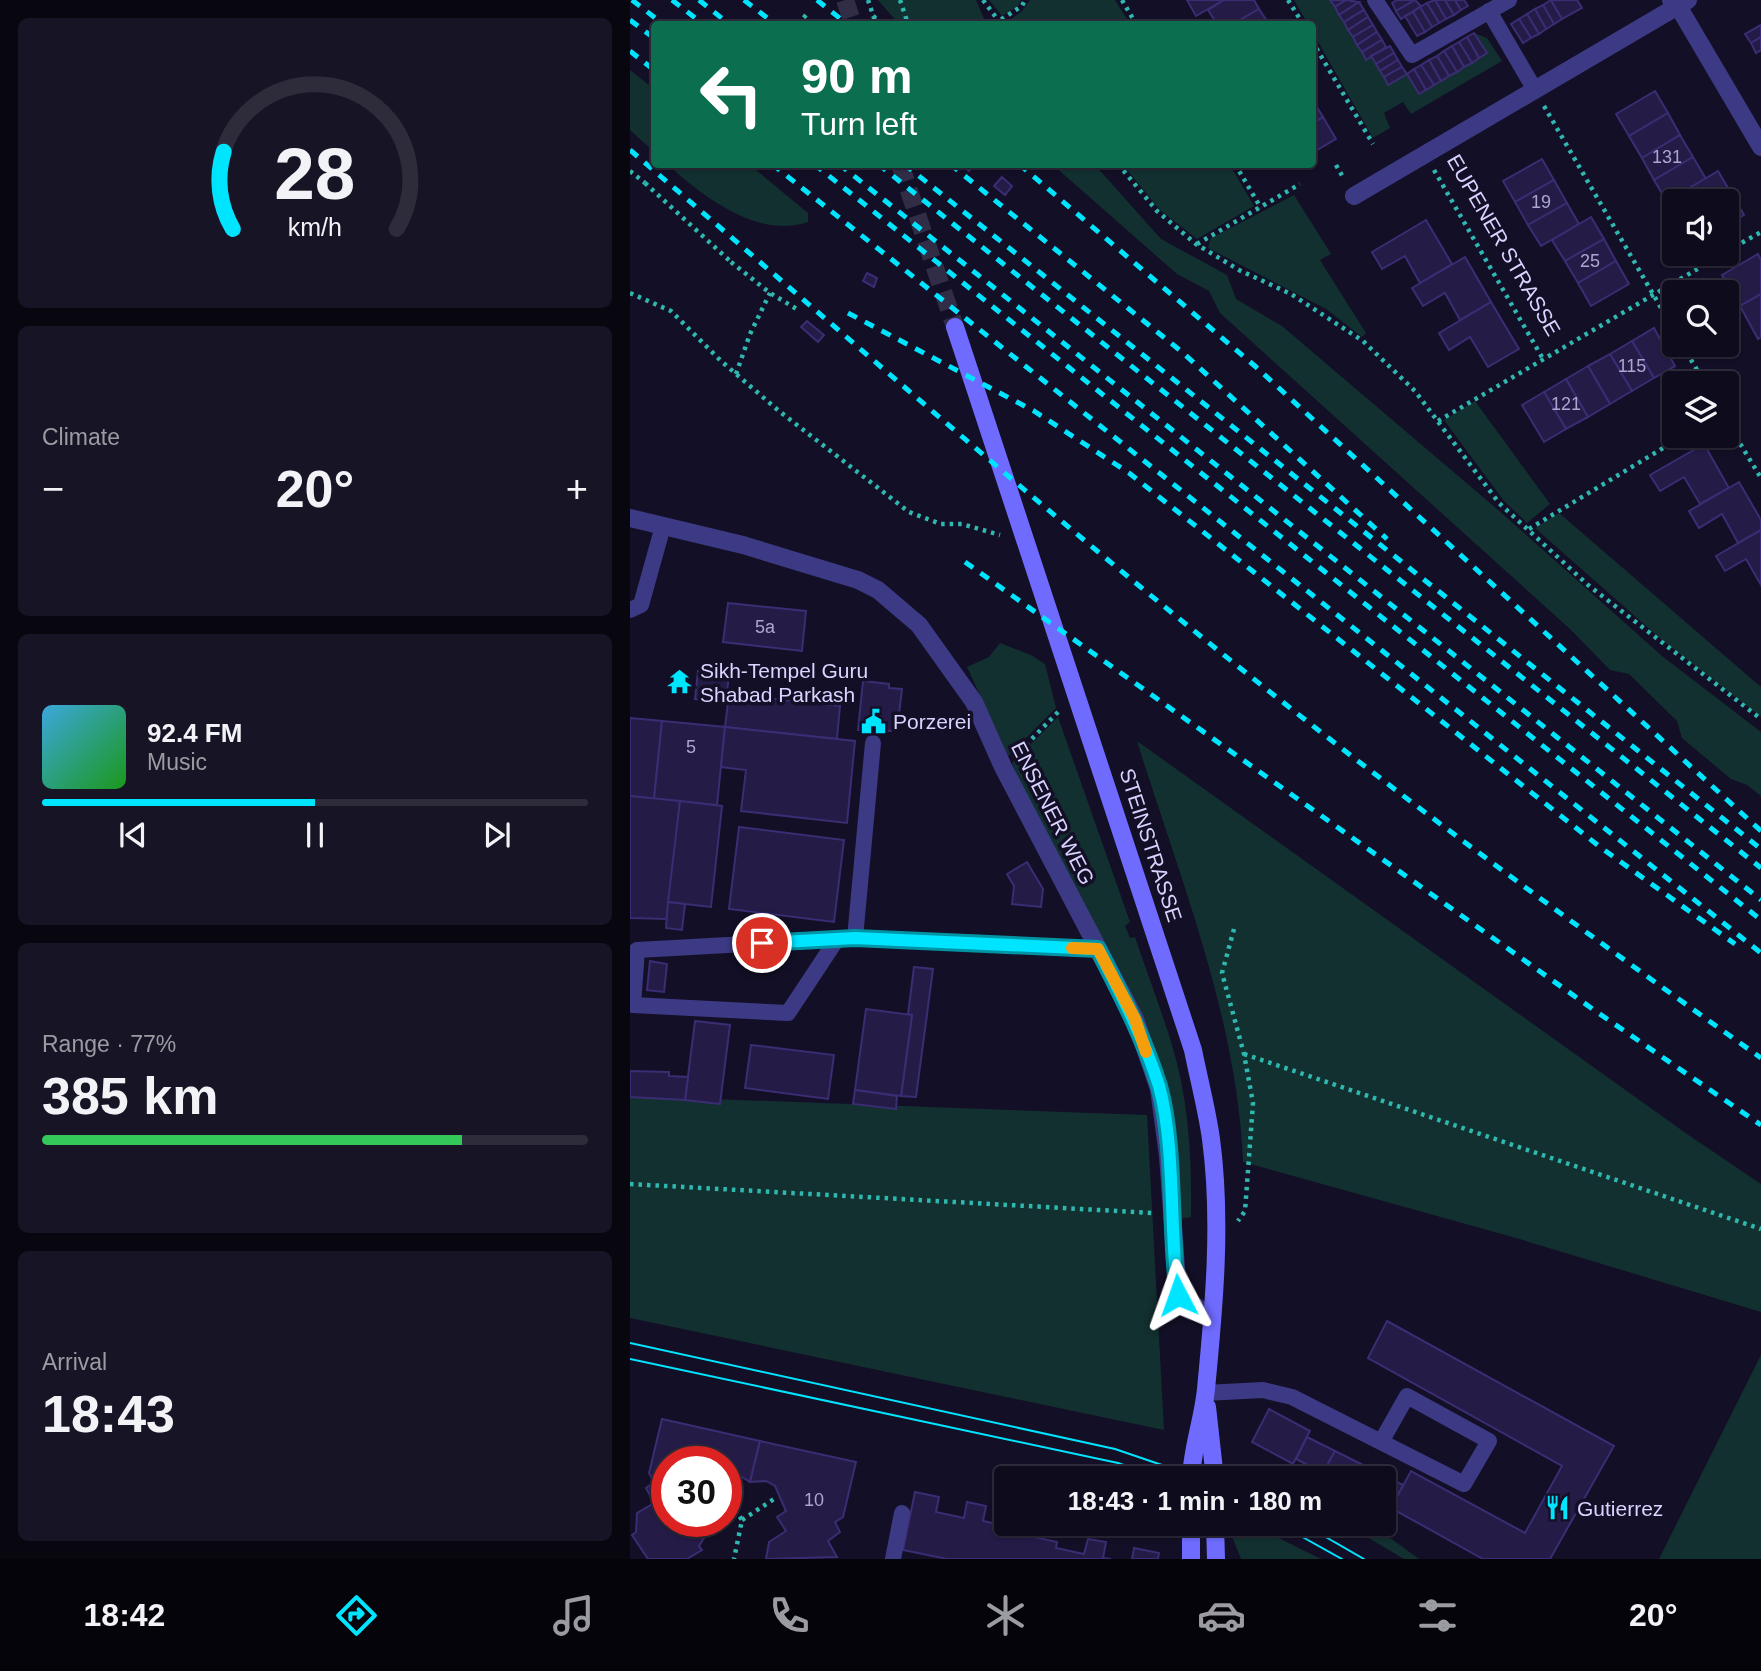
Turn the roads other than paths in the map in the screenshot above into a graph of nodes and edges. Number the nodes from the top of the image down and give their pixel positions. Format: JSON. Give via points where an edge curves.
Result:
{"nodes":[{"id":1,"x":1375,"y":0,"type":"edge"},
{"id":2,"x":1509,"y":0,"type":"edge"},
{"id":3,"x":1679,"y":2,"type":"edge"},
{"id":4,"x":1489,"y":11,"type":"junction"},
{"id":5,"x":1535,"y":90,"type":"junction"},
{"id":6,"x":1761,"y":147,"type":"edge"},
{"id":7,"x":1354,"y":196,"type":"dead end"},
{"id":8,"x":955,"y":327,"type":"tunnel mouth"},
{"id":9,"x":630,"y":518,"type":"edge"},
{"id":10,"x":663,"y":526,"type":"junction"},
{"id":11,"x":630,"y":610,"type":"edge"},
{"id":12,"x":873,"y":743,"type":"dead end"},
{"id":13,"x":855,"y":938,"type":"junction"},
{"id":14,"x":837,"y":939,"type":"junction"},
{"id":15,"x":1098,"y":949,"type":"junction"},
{"id":16,"x":1211,"y":1316,"type":"junction"},
{"id":17,"x":1205,"y":1393,"type":"junction"},
{"id":18,"x":1381,"y":1442,"type":"junction"},
{"id":19,"x":1192,"y":1466,"type":"edge"},
{"id":20,"x":1215,"y":1466,"type":"edge"},
{"id":21,"x":902,"y":1513,"type":"dead end"},
{"id":22,"x":1191,"y":1536,"type":"edge"},
{"id":23,"x":1215,"y":1536,"type":"edge"},
{"id":24,"x":893,"y":1559,"type":"edge"},
{"id":25,"x":1191,"y":1559,"type":"edge"},
{"id":26,"x":1216,"y":1559,"type":"edge"}],
"edges":[{"from":1,"to":4,"type":"lane","via":[[1412,55]]},
{"from":2,"to":4,"type":"lane"},
{"from":3,"to":5,"type":"street","name":"EUPENER STRASSE"},
{"from":3,"to":6,"type":"street"},
{"from":4,"to":5,"type":"lane"},
{"from":5,"to":7,"type":"street","name":"EUPENER STRASSE"},
{"from":8,"to":16,"type":"main road","name":"STEINSTRASSE","via":[[1193,1050],[1216,1190]]},
{"from":9,"to":10,"type":"street","name":"ENSENER WEG"},
{"from":10,"to":11,"type":"lane","via":[[641,605]]},
{"from":10,"to":15,"type":"street","name":"ENSENER WEG","via":[[858,580],[878,590],[919,625],[974,702]]},
{"from":12,"to":13,"type":"lane"},
{"from":13,"to":14,"type":"lane"},
{"from":13,"to":15,"type":"lane"},
{"from":14,"to":14,"type":"lane","via":[[637,950],[633,1005],[788,1013]]},
{"from":15,"to":16,"type":"street","name":"ENSENER WEG","via":[[1135,1019],[1159,1089],[1178,1295]]},
{"from":16,"to":17,"type":"main road","name":"STEINSTRASSE"},
{"from":17,"to":18,"type":"lane","via":[[1263,1390],[1292,1396]]},
{"from":17,"to":19,"type":"main road","name":"STEINSTRASSE"},
{"from":17,"to":20,"type":"main road","name":"STEINSTRASSE"},
{"from":18,"to":18,"type":"lane","via":[[1464,1485],[1489,1441],[1407,1396]]},
{"from":21,"to":24,"type":"lane"},
{"from":22,"to":25,"type":"main road"},
{"from":23,"to":26,"type":"main road"}]}
